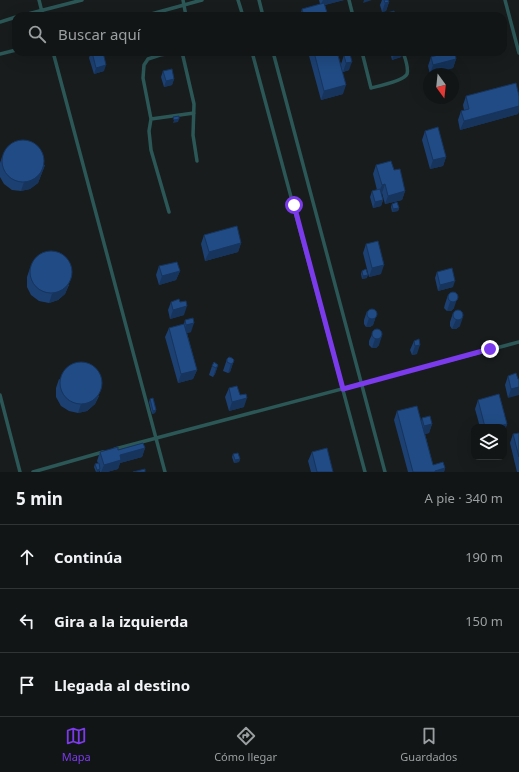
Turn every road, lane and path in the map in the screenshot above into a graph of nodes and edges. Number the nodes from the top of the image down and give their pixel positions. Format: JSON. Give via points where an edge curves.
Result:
{"nodes":[{"id":1,"x":39,"y":0,"type":"edge"},
{"id":2,"x":82,"y":0,"type":"edge"},
{"id":3,"x":183,"y":0,"type":"edge"},
{"id":4,"x":202,"y":0,"type":"edge"},
{"id":5,"x":238,"y":0,"type":"edge"},
{"id":6,"x":259,"y":0,"type":"edge"},
{"id":7,"x":349,"y":0,"type":"edge"},
{"id":8,"x":505,"y":0,"type":"edge"},
{"id":9,"x":184,"y":5,"type":"junction"},
{"id":10,"x":42,"y":10,"type":"junction"},
{"id":11,"x":35,"y":12,"type":"edge"},
{"id":12,"x":159,"y":12,"type":"edge"},
{"id":13,"x":185,"y":12,"type":"edge"},
{"id":14,"x":242,"y":12,"type":"edge"},
{"id":15,"x":262,"y":12,"type":"edge"},
{"id":16,"x":352,"y":12,"type":"edge"},
{"id":17,"x":12,"y":18,"type":"edge"},
{"id":18,"x":0,"y":22,"type":"edge"},
{"id":19,"x":12,"y":51,"type":"edge"},
{"id":20,"x":519,"y":53,"type":"edge"},
{"id":21,"x":0,"y":54,"type":"edge"},
{"id":22,"x":54,"y":56,"type":"edge"},
{"id":23,"x":157,"y":56,"type":"edge"},
{"id":24,"x":183,"y":56,"type":"edge"},
{"id":25,"x":253,"y":56,"type":"edge"},
{"id":26,"x":274,"y":56,"type":"edge"},
{"id":27,"x":363,"y":56,"type":"edge"},
{"id":28,"x":404,"y":56,"type":"edge"},
{"id":29,"x":194,"y":113,"type":"junction"},
{"id":30,"x":151,"y":119,"type":"junction"},
{"id":31,"x":198,"y":161,"type":"dead end"},
{"id":32,"x":169,"y":212,"type":"dead end"},
{"id":33,"x":519,"y":342,"type":"edge"},
{"id":34,"x":362,"y":383,"type":"junction"},
{"id":35,"x":343,"y":389,"type":"junction"},
{"id":36,"x":0,"y":396,"type":"edge"},
{"id":37,"x":156,"y":438,"type":"junction"},
{"id":38,"x":20,"y":472,"type":"edge"},
{"id":39,"x":33,"y":472,"type":"edge"},
{"id":40,"x":165,"y":472,"type":"edge"},
{"id":41,"x":365,"y":472,"type":"edge"},
{"id":42,"x":385,"y":472,"type":"edge"}],
"edges":[{"from":1,"to":10,"type":"lane"},
{"from":2,"to":10,"type":"lane"},
{"from":3,"to":9,"type":"lane"},
{"from":4,"to":9,"type":"lane"},
{"from":5,"to":14,"type":"lane"},
{"from":6,"to":15,"type":"lane"},
{"from":7,"to":16,"type":"lane"},
{"from":8,"to":20,"type":"lane"},
{"from":9,"to":12,"type":"lane"},
{"from":9,"to":13,"type":"lane"},
{"from":10,"to":11,"type":"lane"},
{"from":17,"to":18,"type":"lane"},
{"from":19,"to":21,"type":"lane"},
{"from":22,"to":37,"type":"lane"},
{"from":23,"to":30,"type":"lane","via":[[148,59],[144,65],[143,78]]},
{"from":24,"to":29,"type":"lane"},
{"from":25,"to":35,"type":"lane"},
{"from":26,"to":34,"type":"lane"},
{"from":27,"to":28,"type":"lane","via":[[371,88],[402,79],[407,75]]},
{"from":29,"to":30,"type":"lane"},
{"from":29,"to":31,"type":"lane","via":[[192,125]]},
{"from":30,"to":32,"type":"lane","via":[[151,150]]},
{"from":33,"to":34,"type":"lane"},
{"from":34,"to":35,"type":"lane"},
{"from":34,"to":42,"type":"lane"},
{"from":35,"to":37,"type":"lane"},
{"from":35,"to":41,"type":"lane"},
{"from":36,"to":38,"type":"lane"},
{"from":37,"to":39,"type":"lane"},
{"from":37,"to":40,"type":"lane"}]}
